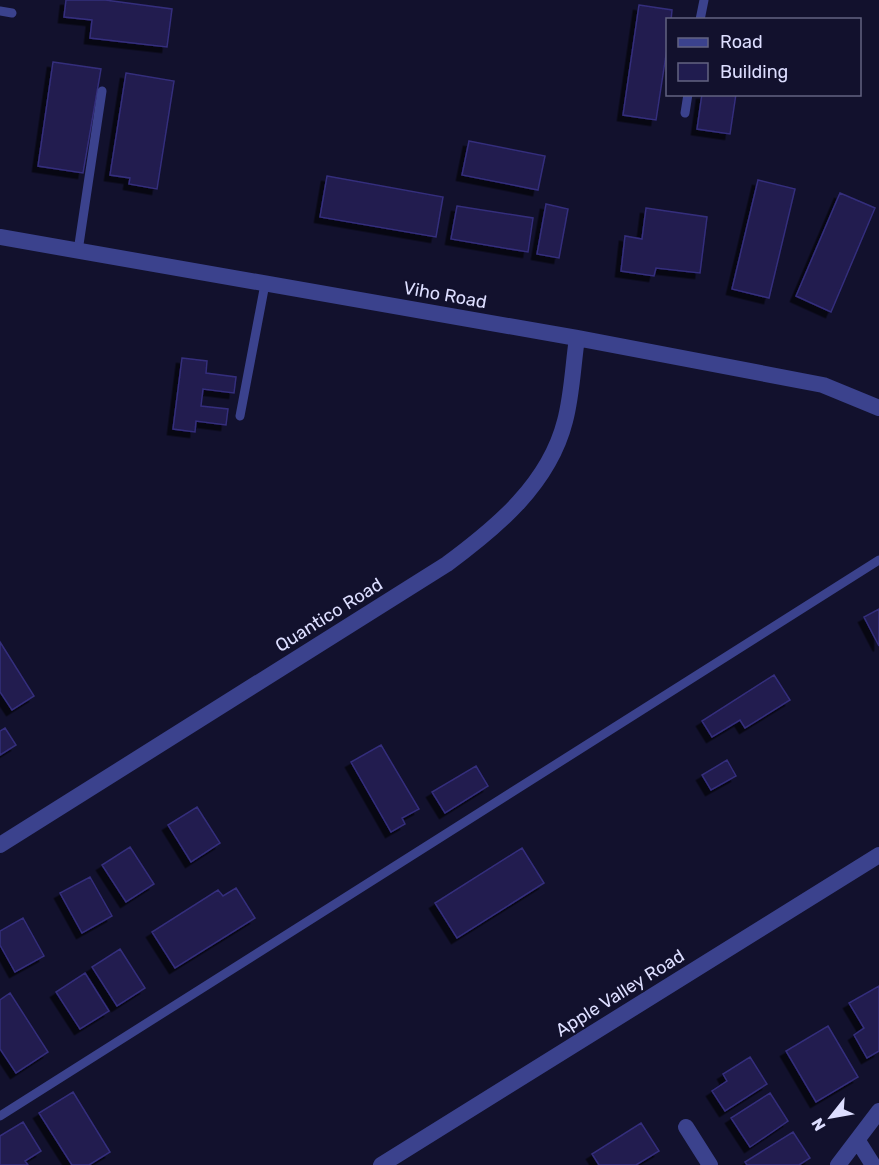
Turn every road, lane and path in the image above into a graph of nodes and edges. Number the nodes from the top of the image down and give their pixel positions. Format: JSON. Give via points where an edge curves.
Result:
{"nodes":[{"id":1,"x":704,"y":0,"type":"edge"},
{"id":2,"x":0,"y":11,"type":"edge"},
{"id":3,"x":12,"y":13,"type":"dead end"},
{"id":4,"x":700,"y":18,"type":"edge"},
{"id":5,"x":102,"y":91,"type":"dead end"},
{"id":6,"x":688,"y":96,"type":"edge"},
{"id":7,"x":685,"y":113,"type":"dead end"},
{"id":8,"x":0,"y":237,"type":"edge"},
{"id":9,"x":78,"y":251,"type":"junction"},
{"id":10,"x":265,"y":284,"type":"junction"},
{"id":11,"x":577,"y":338,"type":"junction"},
{"id":12,"x":879,"y":408,"type":"edge"},
{"id":13,"x":240,"y":416,"type":"dead end"},
{"id":14,"x":879,"y":560,"type":"edge"},
{"id":15,"x":0,"y":845,"type":"edge"},
{"id":16,"x":879,"y":855,"type":"edge"},
{"id":17,"x":879,"y":1111,"type":"edge"},
{"id":18,"x":0,"y":1116,"type":"edge"},
{"id":19,"x":686,"y":1127,"type":"dead end"},
{"id":20,"x":858,"y":1141,"type":"junction"},
{"id":21,"x":381,"y":1165,"type":"edge"},
{"id":22,"x":710,"y":1165,"type":"edge"},
{"id":23,"x":838,"y":1165,"type":"edge"},
{"id":24,"x":873,"y":1165,"type":"edge"}],
"edges":[{"from":1,"to":4,"type":"lane"},
{"from":2,"to":3,"type":"lane"},
{"from":5,"to":9,"type":"lane"},
{"from":6,"to":7,"type":"lane"},
{"from":8,"to":9,"type":"street","name":"Viho Road"},
{"from":9,"to":10,"type":"street","name":"Viho Road"},
{"from":10,"to":11,"type":"street","name":"Viho Road"},
{"from":10,"to":13,"type":"lane"},
{"from":11,"to":12,"type":"street","name":"Viho Road","via":[[823,385]]},
{"from":11,"to":15,"type":"street","name":"Quantico Road","via":[[565,422],[547,463],[519,504],[489,533],[447,564]]},
{"from":14,"to":18,"type":"lane"},
{"from":16,"to":21,"type":"street","name":"Apple Valley Road"},
{"from":17,"to":20,"type":"street"},
{"from":19,"to":22,"type":"street"},
{"from":20,"to":23,"type":"street"},
{"from":20,"to":24,"type":"street"}]}
